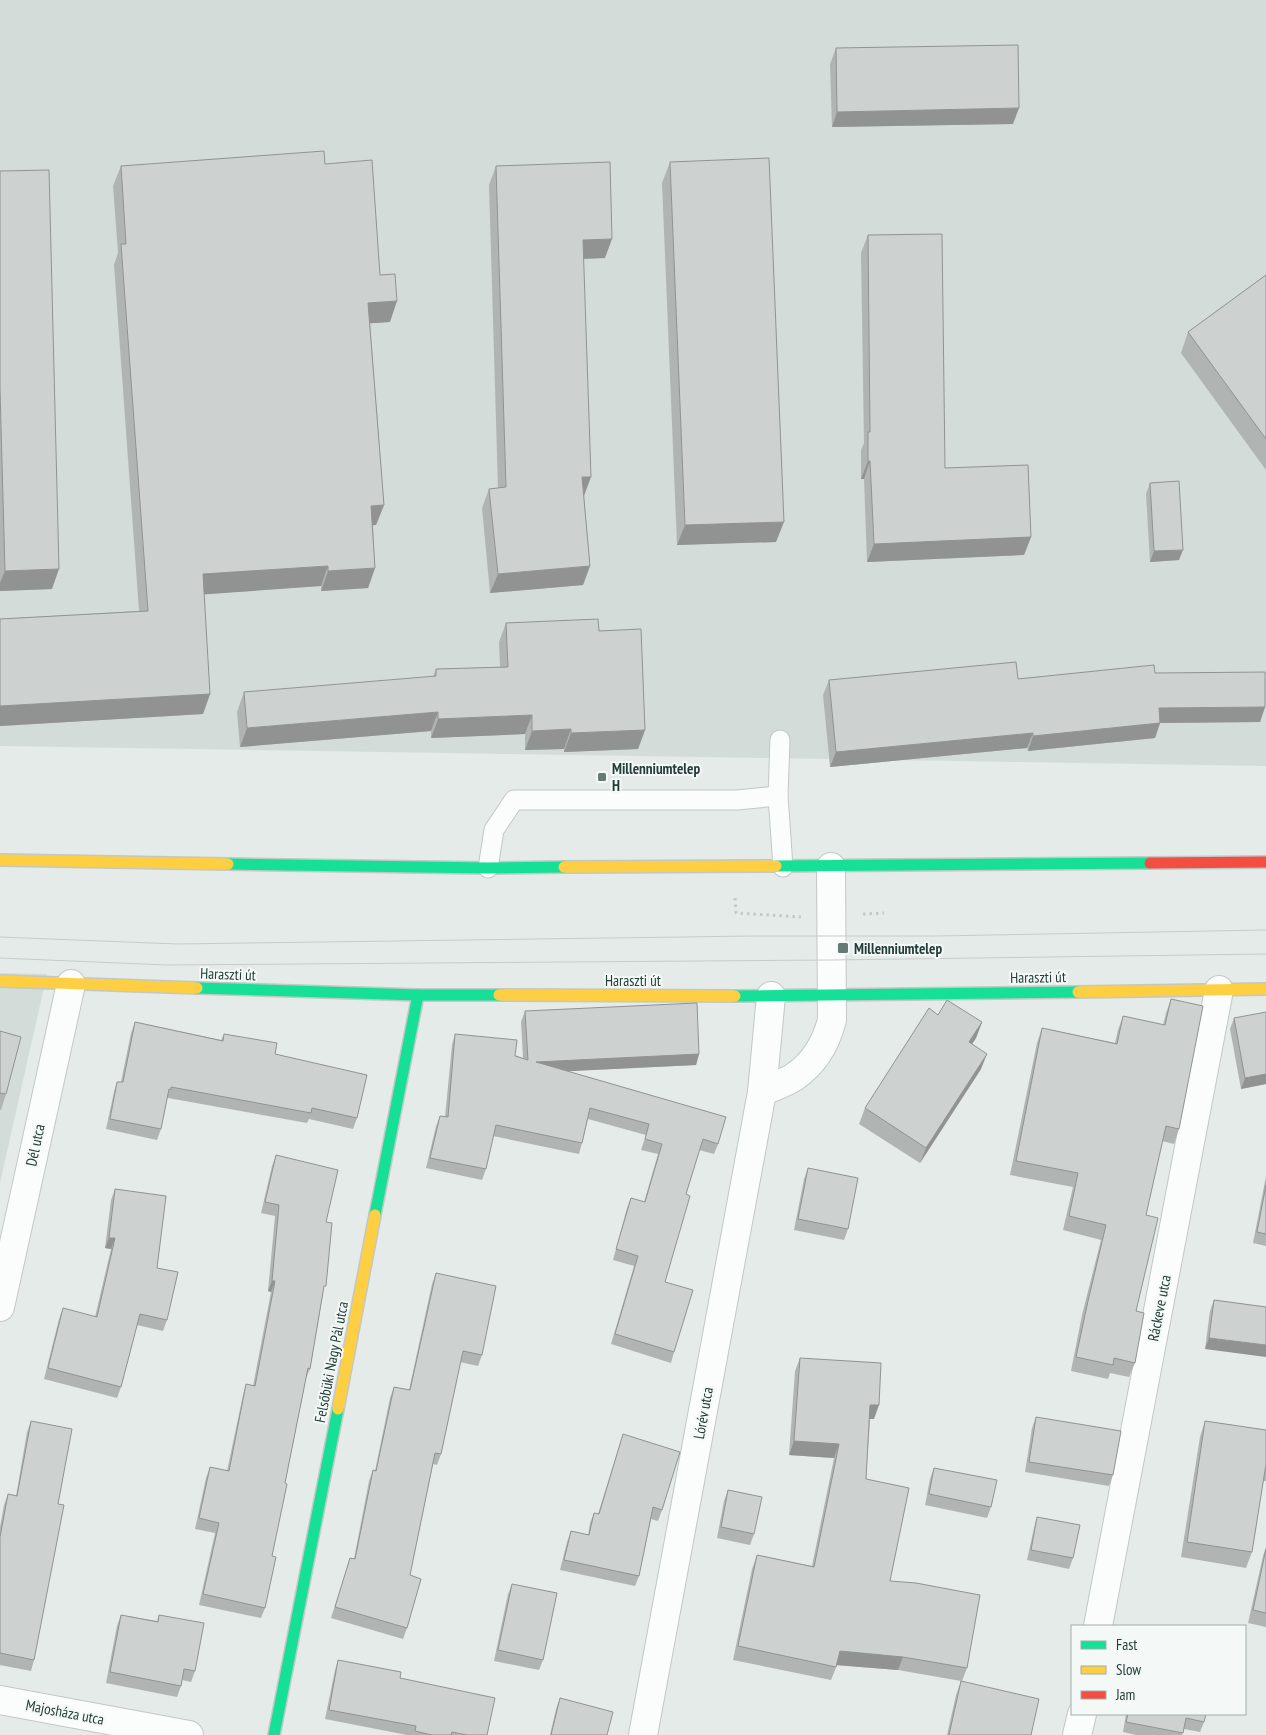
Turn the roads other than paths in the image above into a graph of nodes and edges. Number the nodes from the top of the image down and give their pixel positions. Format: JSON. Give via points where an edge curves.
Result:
{"nodes":[{"id":1,"x":780,"y":740,"type":"dead end"},
{"id":2,"x":778,"y":796,"type":"junction"},
{"id":3,"x":0,"y":860,"type":"edge"},
{"id":4,"x":1266,"y":862,"type":"edge"},
{"id":5,"x":783,"y":867,"type":"junction"},
{"id":6,"x":831,"y":867,"type":"junction"},
{"id":7,"x":488,"y":868,"type":"junction"},
{"id":8,"x":0,"y":981,"type":"edge"},
{"id":9,"x":70,"y":984,"type":"junction"},
{"id":10,"x":1266,"y":989,"type":"edge"},
{"id":11,"x":1219,"y":990,"type":"junction"},
{"id":12,"x":832,"y":994,"type":"junction"},
{"id":13,"x":418,"y":995,"type":"junction"},
{"id":14,"x":771,"y":996,"type":"junction"},
{"id":15,"x":762,"y":1092,"type":"junction"},
{"id":16,"x":0,"y":1307,"type":"edge"},
{"id":17,"x":1098,"y":1625,"type":"edge"},
{"id":18,"x":0,"y":1700,"type":"edge"},
{"id":19,"x":1082,"y":1715,"type":"edge"},
{"id":20,"x":189,"y":1735,"type":"edge"},
{"id":21,"x":274,"y":1735,"type":"edge"},
{"id":22,"x":643,"y":1735,"type":"edge"},
{"id":23,"x":1078,"y":1735,"type":"edge"}],
"edges":[{"from":1,"to":2,"type":"lane"},
{"from":2,"to":5,"type":"lane"},
{"from":2,"to":7,"type":"lane","via":[[737,800],[514,800],[494,830]]},
{"from":3,"to":7,"type":"street"},
{"from":4,"to":6,"type":"street"},
{"from":5,"to":6,"type":"street"},
{"from":5,"to":7,"type":"street"},
{"from":6,"to":12,"type":"street"},
{"from":8,"to":9,"type":"street","name":"Haraszti út"},
{"from":9,"to":13,"type":"street","name":"Haraszti út"},
{"from":9,"to":16,"type":"street","name":"Dél utca"},
{"from":10,"to":11,"type":"street","name":"Haraszti út"},
{"from":11,"to":12,"type":"street","name":"Haraszti út"},
{"from":11,"to":17,"type":"street","name":"Ráckeve utca"},
{"from":12,"to":14,"type":"street","name":"Haraszti út"},
{"from":12,"to":15,"type":"street","via":[[832,1020],[827,1038],[815,1057],[794,1077]]},
{"from":13,"to":14,"type":"street","name":"Haraszti út"},
{"from":13,"to":21,"type":"street","name":"Felsőbüki Nagy Pál utca"},
{"from":14,"to":15,"type":"street","name":"Lórév utca"},
{"from":15,"to":22,"type":"street","name":"Lórév utca"},
{"from":18,"to":20,"type":"street","name":"Majosháza utca"},
{"from":19,"to":23,"type":"street"}]}
